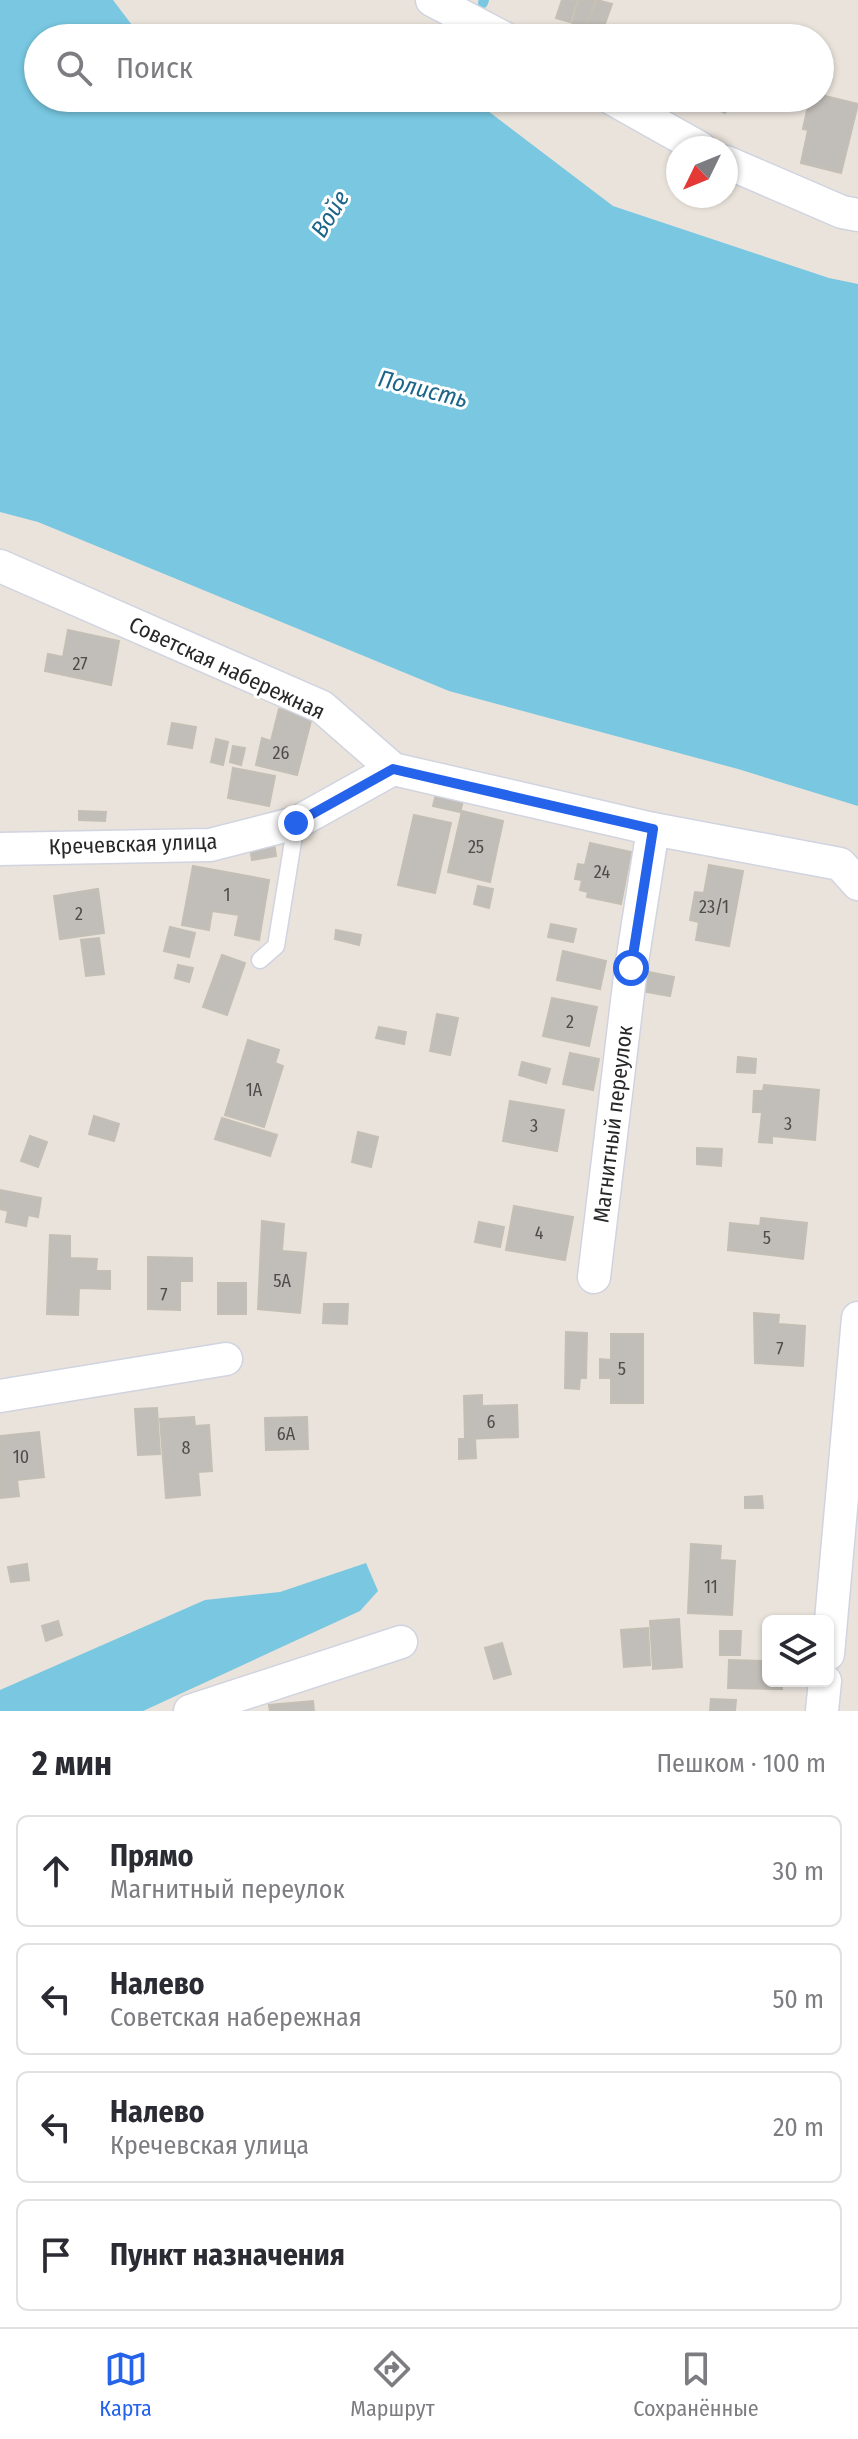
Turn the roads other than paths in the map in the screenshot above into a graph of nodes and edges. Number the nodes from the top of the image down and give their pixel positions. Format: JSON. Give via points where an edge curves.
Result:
{"nodes":[{"id":1,"x":432,"y":0,"type":"edge"},
{"id":2,"x":477,"y":24,"type":"edge"},
{"id":3,"x":636,"y":112,"type":"edge"},
{"id":4,"x":679,"y":136,"type":"edge"},
{"id":5,"x":738,"y":167,"type":"edge"},
{"id":6,"x":858,"y":215,"type":"edge"},
{"id":7,"x":0,"y":566,"type":"edge"},
{"id":8,"x":393,"y":769,"type":"junction"},
{"id":9,"x":296,"y":823,"type":"junction"},
{"id":10,"x":653,"y":829,"type":"junction"},
{"id":11,"x":0,"y":849,"type":"edge"},
{"id":12,"x":858,"y":884,"type":"edge"},
{"id":13,"x":260,"y":960,"type":"dead end"},
{"id":14,"x":594,"y":1277,"type":"dead end"},
{"id":15,"x":858,"y":1318,"type":"edge"},
{"id":16,"x":226,"y":1359,"type":"dead end"},
{"id":17,"x":0,"y":1396,"type":"edge"},
{"id":18,"x":831,"y":1615,"type":"edge"},
{"id":19,"x":401,"y":1642,"type":"dead end"},
{"id":20,"x":824,"y":1687,"type":"edge"},
{"id":21,"x":190,"y":1711,"type":"edge"},
{"id":22,"x":822,"y":1711,"type":"edge"}],
"edges":[{"from":1,"to":2,"type":"street"},
{"from":3,"to":4,"type":"street"},
{"from":5,"to":6,"type":"street"},
{"from":7,"to":8,"type":"street","name":"Советская набережная","via":[[322,707]]},
{"from":8,"to":9,"type":"street","name":"Кречевская улица"},
{"from":8,"to":10,"type":"street","name":"Советская набережная"},
{"from":9,"to":11,"type":"street","name":"Кречевская улица","via":[[210,845]]},
{"from":9,"to":13,"type":"lane","via":[[276,946]]},
{"from":10,"to":12,"type":"street","name":"Советская набережная","via":[[840,864]]},
{"from":10,"to":14,"type":"street","name":"Магнитный переулок"},
{"from":15,"to":18,"type":"street"},
{"from":16,"to":17,"type":"street"},
{"from":19,"to":21,"type":"street"},
{"from":20,"to":22,"type":"street"}]}
